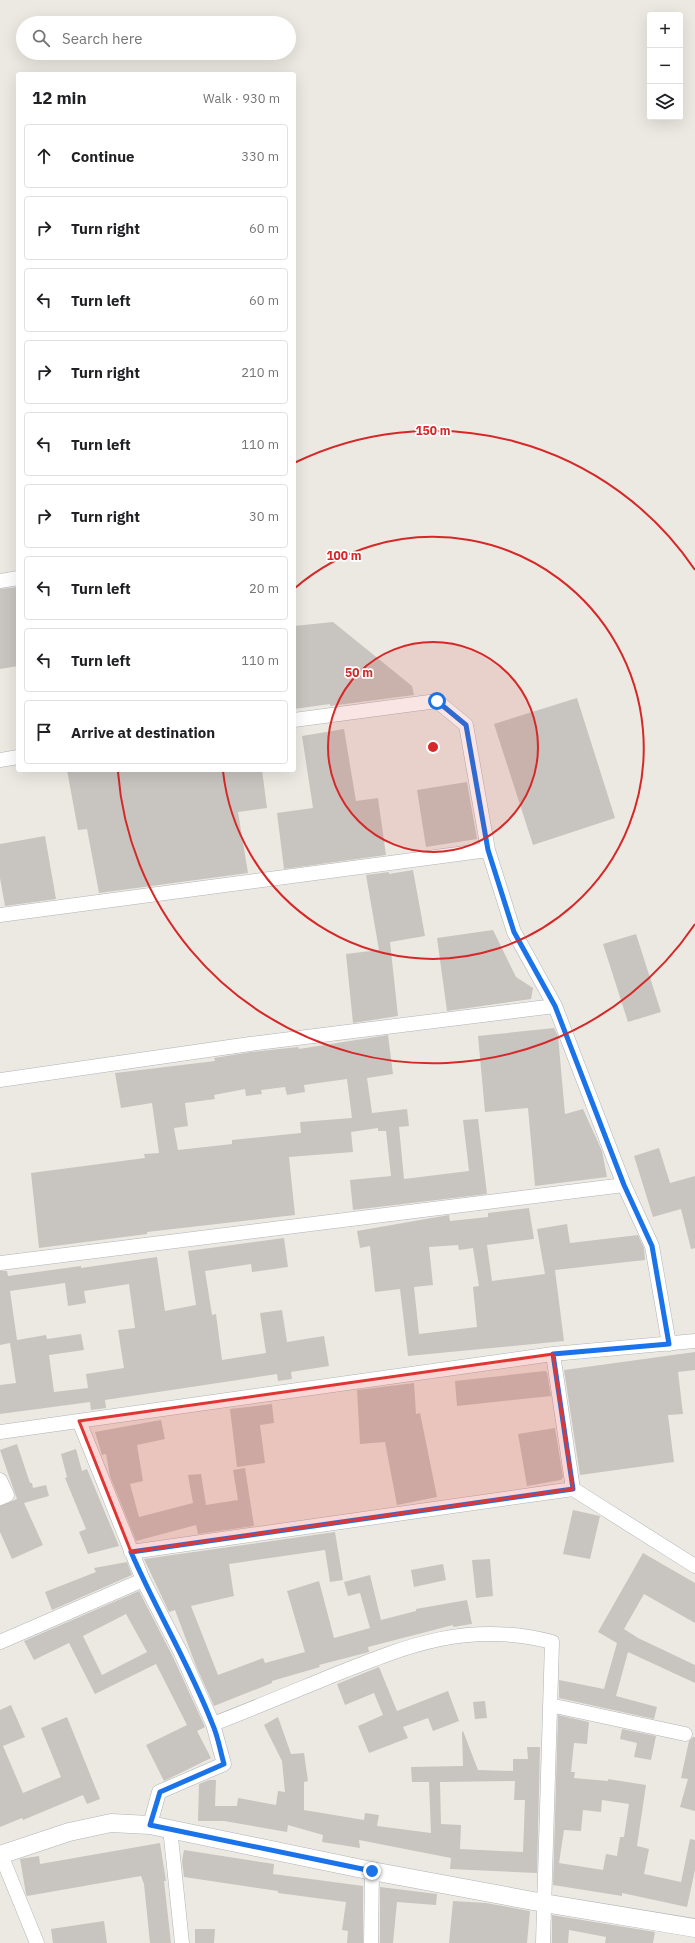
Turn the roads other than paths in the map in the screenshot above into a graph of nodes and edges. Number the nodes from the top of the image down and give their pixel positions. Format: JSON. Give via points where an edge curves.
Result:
{"nodes":[{"id":1,"x":16,"y":578,"type":"edge"},
{"id":2,"x":0,"y":581,"type":"edge"},
{"id":3,"x":296,"y":720,"type":"edge"},
{"id":4,"x":16,"y":757,"type":"edge"},
{"id":5,"x":0,"y":760,"type":"edge"},
{"id":6,"x":488,"y":850,"type":"junction"},
{"id":7,"x":0,"y":915,"type":"edge"},
{"id":8,"x":555,"y":1006,"type":"junction"},
{"id":9,"x":0,"y":1080,"type":"edge"},
{"id":10,"x":624,"y":1185,"type":"junction"},
{"id":11,"x":0,"y":1263,"type":"edge"},
{"id":12,"x":695,"y":1341,"type":"edge"},
{"id":13,"x":669,"y":1344,"type":"junction"},
{"id":14,"x":553,"y":1354,"type":"junction"},
{"id":15,"x":79,"y":1421,"type":"junction"},
{"id":16,"x":0,"y":1432,"type":"edge"},
{"id":17,"x":0,"y":1480,"type":"edge"},
{"id":18,"x":573,"y":1489,"type":"junction"},
{"id":19,"x":0,"y":1498,"type":"edge"},
{"id":20,"x":131,"y":1552,"type":"junction"},
{"id":21,"x":695,"y":1566,"type":"edge"},
{"id":22,"x":143,"y":1580,"type":"junction"},
{"id":23,"x":0,"y":1642,"type":"edge"},
{"id":24,"x":550,"y":1704,"type":"junction"},
{"id":25,"x":213,"y":1724,"type":"junction"},
{"id":26,"x":685,"y":1734,"type":"dead end"},
{"id":27,"x":150,"y":1825,"type":"junction"},
{"id":28,"x":170,"y":1828,"type":"junction"},
{"id":29,"x":1,"y":1855,"type":"edge"},
{"id":30,"x":372,"y":1871,"type":"junction"},
{"id":31,"x":544,"y":1904,"type":"junction"},
{"id":32,"x":695,"y":1928,"type":"edge"},
{"id":33,"x":37,"y":1943,"type":"edge"},
{"id":34,"x":182,"y":1943,"type":"edge"},
{"id":35,"x":371,"y":1943,"type":"edge"},
{"id":36,"x":543,"y":1943,"type":"edge"}],
"edges":[{"from":1,"to":2,"type":"street"},
{"from":3,"to":6,"type":"street","via":[[437,701],[466,725]]},
{"from":4,"to":5,"type":"street"},
{"from":6,"to":7,"type":"street"},
{"from":6,"to":8,"type":"street","via":[[514,932]]},
{"from":8,"to":9,"type":"street","via":[[250,1044]]},
{"from":8,"to":10,"type":"street"},
{"from":10,"to":11,"type":"street"},
{"from":10,"to":13,"type":"street","via":[[652,1246]]},
{"from":12,"to":13,"type":"street"},
{"from":13,"to":14,"type":"street"},
{"from":14,"to":15,"type":"street"},
{"from":14,"to":18,"type":"street"},
{"from":15,"to":16,"type":"street"},
{"from":15,"to":20,"type":"street"},
{"from":17,"to":19,"type":"street","via":[[7,1495]]},
{"from":18,"to":20,"type":"street"},
{"from":18,"to":21,"type":"street"},
{"from":20,"to":22,"type":"street"},
{"from":22,"to":23,"type":"street"},
{"from":22,"to":25,"type":"street","via":[[181,1653]]},
{"from":24,"to":25,"type":"street","via":[[552,1642],[530,1636],[488,1632],[448,1637],[397,1650]]},
{"from":24,"to":26,"type":"street"},
{"from":24,"to":31,"type":"street"},
{"from":25,"to":27,"type":"street","via":[[224,1764],[160,1792]]},
{"from":27,"to":28,"type":"street"},
{"from":27,"to":29,"type":"street","via":[[111,1823],[69,1832]]},
{"from":28,"to":30,"type":"street"},
{"from":28,"to":34,"type":"street"},
{"from":29,"to":33,"type":"street"},
{"from":30,"to":31,"type":"street"},
{"from":30,"to":35,"type":"street"},
{"from":31,"to":32,"type":"street"},
{"from":31,"to":36,"type":"street"}]}
